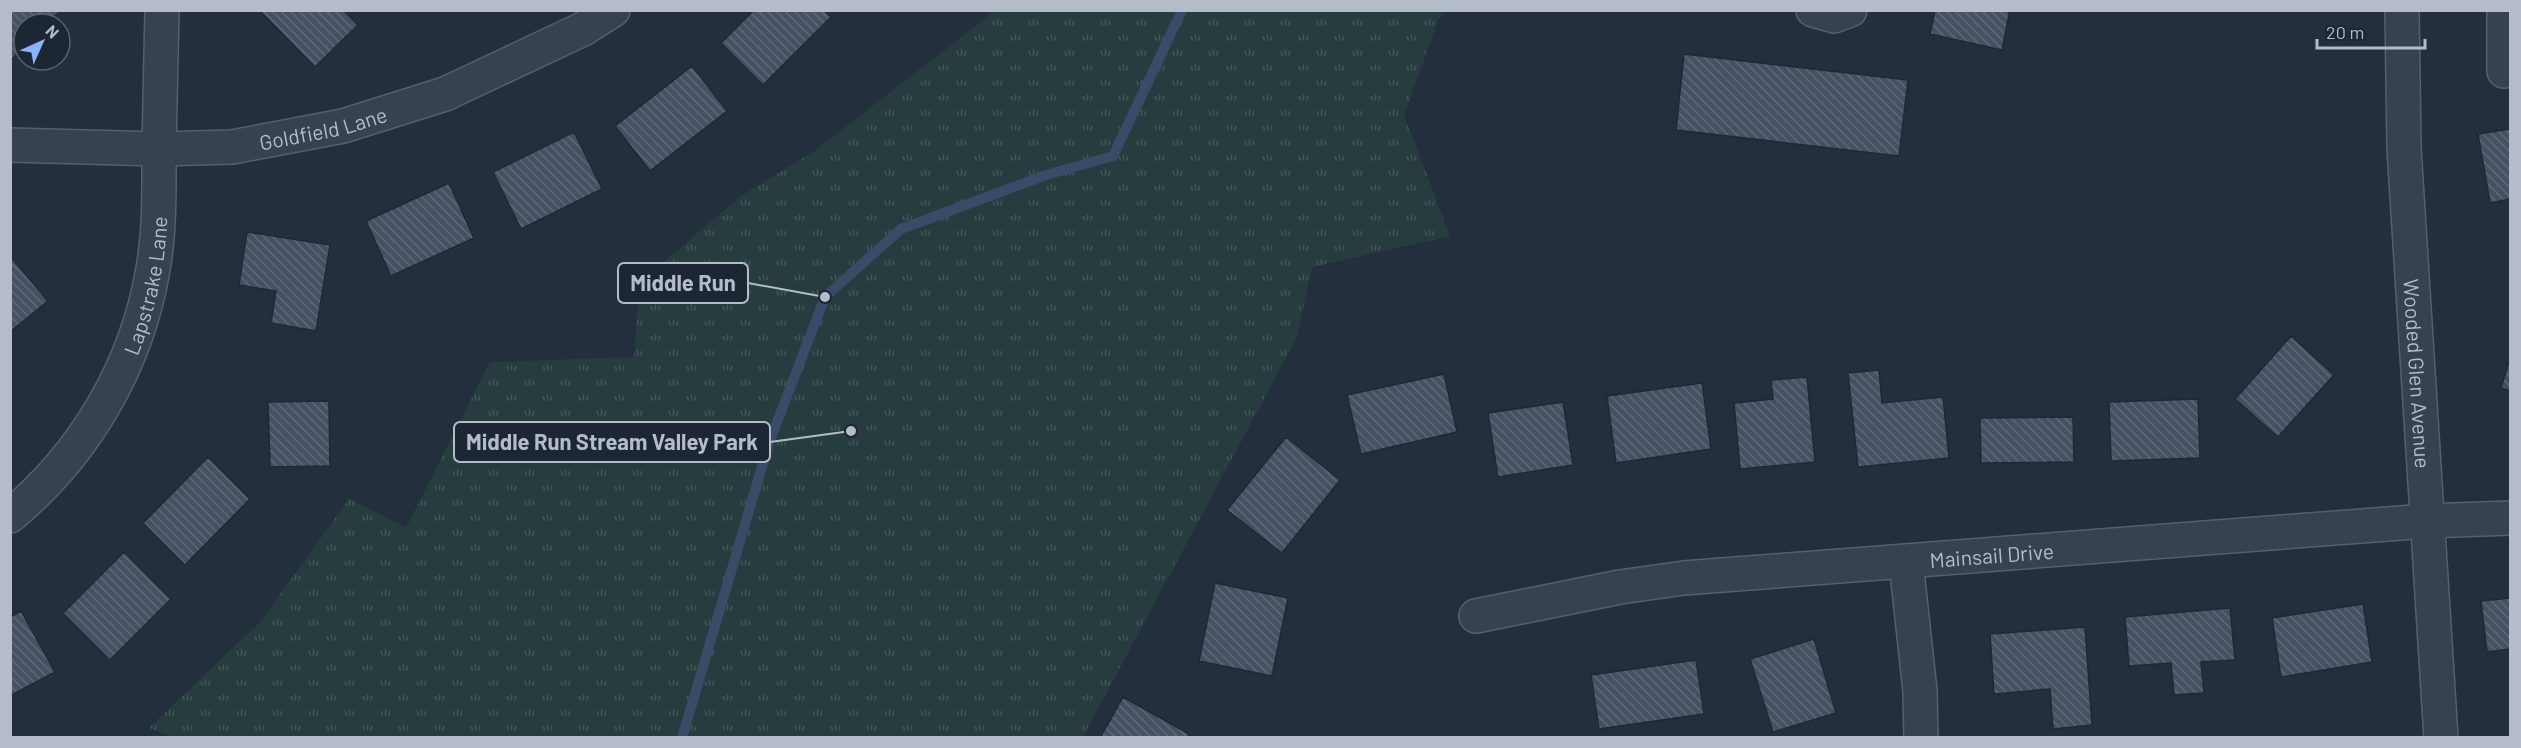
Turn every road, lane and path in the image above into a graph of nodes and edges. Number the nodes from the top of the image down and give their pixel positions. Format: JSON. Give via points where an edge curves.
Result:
{"nodes":[{"id":1,"x":162,"y":10,"type":"edge"},
{"id":2,"x":613,"y":10,"type":"edge"},
{"id":3,"x":1813,"y":10,"type":"edge"},
{"id":4,"x":1850,"y":10,"type":"edge"},
{"id":5,"x":2402,"y":10,"type":"edge"},
{"id":6,"x":2504,"y":10,"type":"edge"},
{"id":7,"x":2511,"y":70,"type":"edge"},
{"id":8,"x":10,"y":145,"type":"edge"},
{"id":9,"x":159,"y":149,"type":"junction"},
{"id":10,"x":10,"y":516,"type":"edge"},
{"id":11,"x":2511,"y":518,"type":"edge"},
{"id":12,"x":2427,"y":521,"type":"junction"},
{"id":13,"x":1906,"y":562,"type":"junction"},
{"id":14,"x":1476,"y":616,"type":"dead end"},
{"id":15,"x":1921,"y":738,"type":"edge"},
{"id":16,"x":2441,"y":738,"type":"edge"}],
"edges":[{"from":1,"to":9,"type":"street","name":"Lapstrake Lane"},
{"from":2,"to":9,"type":"street","name":"Goldfield Lane","via":[[583,29],[445,94],[404,109],[343,126],[232,147]]},
{"from":3,"to":4,"type":"street","via":[[1834,16]]},
{"from":5,"to":12,"type":"street","name":"Wooded Glen Avenue","via":[[2404,148]]},
{"from":6,"to":7,"type":"street","via":[[2504,71]]},
{"from":8,"to":9,"type":"street","name":"Goldfield Lane"},
{"from":9,"to":10,"type":"street","name":"Lapstrake Lane","via":[[154,268],[134,345],[115,386],[78,445]]},
{"from":11,"to":12,"type":"street","name":"Mainsail Drive"},
{"from":12,"to":13,"type":"street","name":"Mainsail Drive"},
{"from":12,"to":16,"type":"street","name":"Wooded Glen Avenue"},
{"from":13,"to":14,"type":"street","name":"Mainsail Drive","via":[[1683,578]]},
{"from":13,"to":15,"type":"street"}]}
